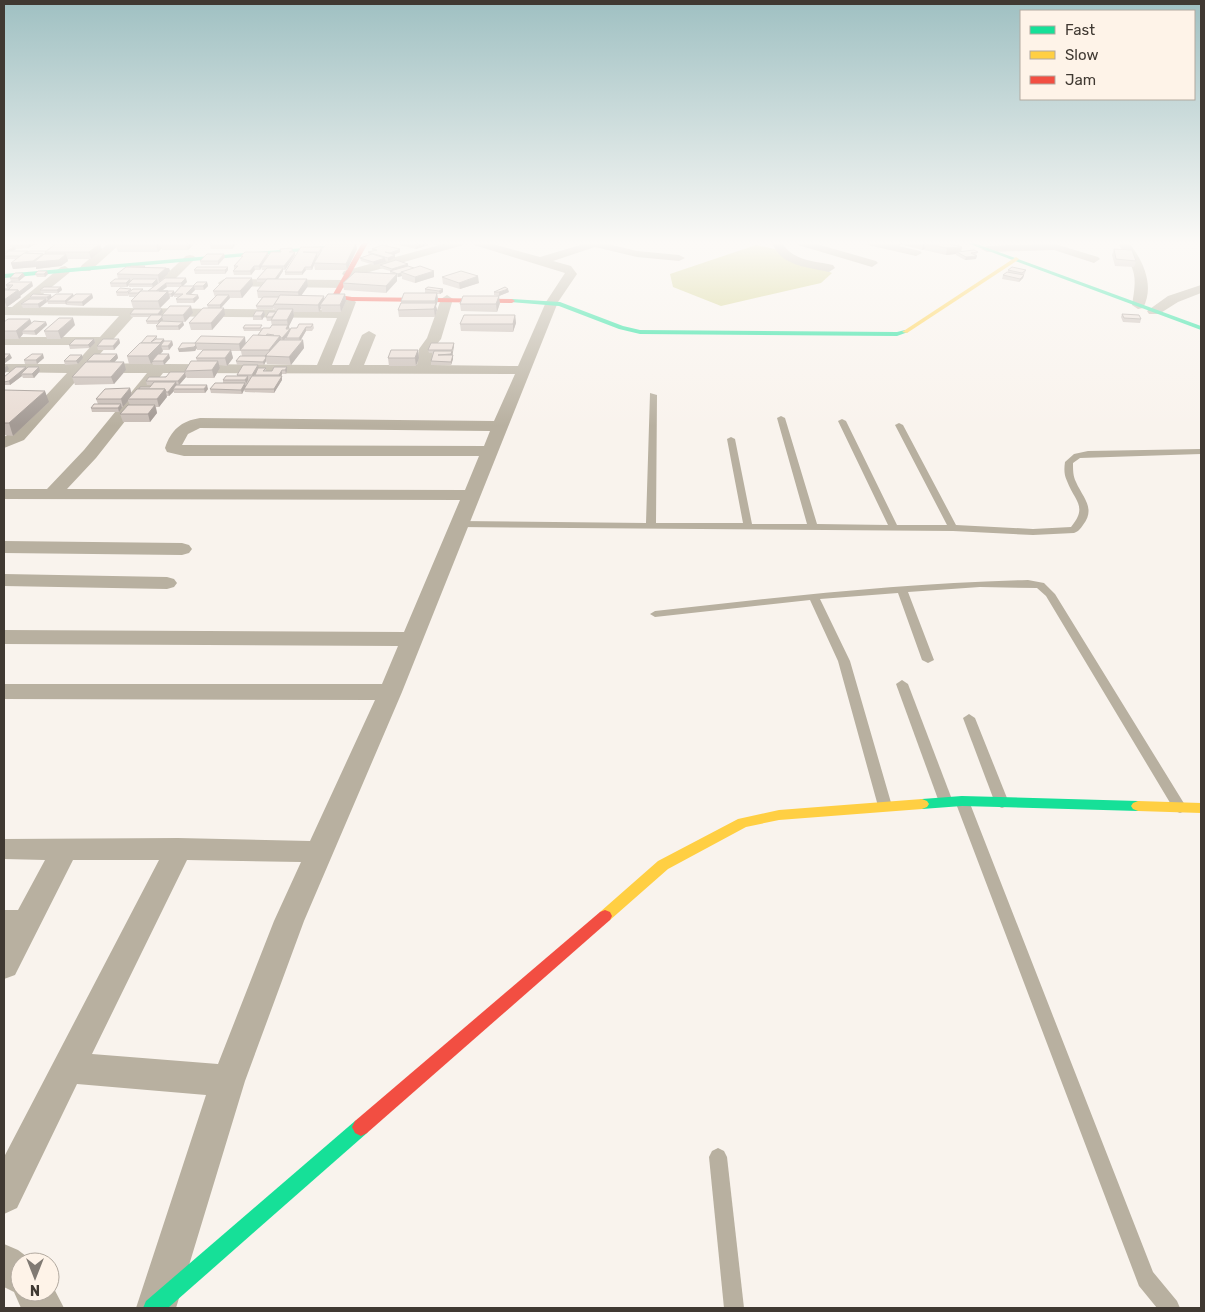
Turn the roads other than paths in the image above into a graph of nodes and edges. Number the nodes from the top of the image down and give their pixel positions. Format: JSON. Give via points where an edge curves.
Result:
{"nodes":[{"id":1,"x":205,"y":304,"type":"edge"},
{"id":2,"x":350,"y":304,"type":"edge"},
{"id":3,"x":445,"y":304,"type":"edge"},
{"id":4,"x":551,"y":304,"type":"edge"},
{"id":5,"x":560,"y":304,"type":"edge"},
{"id":6,"x":948,"y":304,"type":"edge"},
{"id":7,"x":1165,"y":304,"type":"edge"},
{"id":8,"x":1138,"y":305,"type":"edge"},
{"id":9,"x":10,"y":311,"type":"edge"},
{"id":10,"x":131,"y":311,"type":"junction"},
{"id":11,"x":1154,"y":311,"type":"junction"},
{"id":12,"x":199,"y":312,"type":"junction"},
{"id":13,"x":345,"y":314,"type":"junction"},
{"id":14,"x":1201,"y":328,"type":"edge"},
{"id":15,"x":369,"y":335,"type":"dead end"},
{"id":16,"x":4,"y":341,"type":"edge"},
{"id":17,"x":105,"y":341,"type":"junction"},
{"id":18,"x":160,"y":367,"type":"junction"},
{"id":19,"x":4,"y":368,"type":"edge"},
{"id":20,"x":82,"y":368,"type":"junction"},
{"id":21,"x":324,"y":368,"type":"junction"},
{"id":22,"x":355,"y":369,"type":"junction"},
{"id":23,"x":424,"y":369,"type":"junction"},
{"id":24,"x":524,"y":370,"type":"junction"},
{"id":25,"x":653,"y":395,"type":"dead end"},
{"id":26,"x":29,"y":397,"type":"edge"},
{"id":27,"x":55,"y":397,"type":"junction"},
{"id":28,"x":781,"y":418,"type":"dead end"},
{"id":29,"x":842,"y":420,"type":"dead end"},
{"id":30,"x":899,"y":425,"type":"dead end"},
{"id":31,"x":502,"y":426,"type":"junction"},
{"id":32,"x":731,"y":440,"type":"dead end"},
{"id":33,"x":4,"y":443,"type":"edge"},
{"id":34,"x":491,"y":451,"type":"junction"},
{"id":35,"x":1201,"y":452,"type":"edge"},
{"id":36,"x":4,"y":494,"type":"edge"},
{"id":37,"x":51,"y":495,"type":"junction"},
{"id":38,"x":471,"y":495,"type":"junction"},
{"id":39,"x":459,"y":524,"type":"junction"},
{"id":40,"x":651,"y":525,"type":"junction"},
{"id":41,"x":748,"y":526,"type":"junction"},
{"id":42,"x":813,"y":527,"type":"junction"},
{"id":43,"x":894,"y":528,"type":"junction"},
{"id":44,"x":953,"y":528,"type":"junction"},
{"id":45,"x":4,"y":547,"type":"edge"},
{"id":46,"x":182,"y":548,"type":"dead end"},
{"id":47,"x":4,"y":580,"type":"edge"},
{"id":48,"x":167,"y":583,"type":"dead end"},
{"id":49,"x":902,"y":590,"type":"junction"},
{"id":50,"x":814,"y":596,"type":"junction"},
{"id":51,"x":655,"y":614,"type":"dead end"},
{"id":52,"x":4,"y":637,"type":"edge"},
{"id":53,"x":412,"y":639,"type":"junction"},
{"id":54,"x":928,"y":660,"type":"dead end"},
{"id":55,"x":902,"y":684,"type":"dead end"},
{"id":56,"x":4,"y":691,"type":"edge"},
{"id":57,"x":390,"y":692,"type":"junction"},
{"id":58,"x":969,"y":718,"type":"dead end"},
{"id":59,"x":954,"y":802,"type":"junction"},
{"id":60,"x":1002,"y":803,"type":"junction"},
{"id":61,"x":885,"y":806,"type":"junction"},
{"id":62,"x":1180,"y":808,"type":"junction"},
{"id":63,"x":1201,"y":808,"type":"edge"},
{"id":64,"x":4,"y":849,"type":"edge"},
{"id":65,"x":64,"y":849,"type":"junction"},
{"id":66,"x":178,"y":849,"type":"junction"},
{"id":67,"x":319,"y":852,"type":"junction"},
{"id":68,"x":15,"y":922,"type":"edge"},
{"id":69,"x":4,"y":966,"type":"edge"},
{"id":70,"x":68,"y":1068,"type":"junction"},
{"id":71,"x":228,"y":1081,"type":"junction"},
{"id":72,"x":718,"y":1157,"type":"dead end"},
{"id":73,"x":4,"y":1195,"type":"edge"},
{"id":74,"x":155,"y":1307,"type":"edge"},
{"id":75,"x":734,"y":1308,"type":"edge"},
{"id":76,"x":1170,"y":1308,"type":"edge"}],
"edges":[{"from":1,"to":12,"type":"street"},
{"from":2,"to":13,"type":"street"},
{"from":3,"to":23,"type":"street","via":[[434,339],[426,349]]},
{"from":4,"to":24,"type":"street"},
{"from":5,"to":6,"type":"street","via":[[615,326],[645,332],[897,334],[908,331]]},
{"from":7,"to":11,"type":"street"},
{"from":8,"to":11,"type":"street"},
{"from":9,"to":10,"type":"street"},
{"from":10,"to":12,"type":"street"},
{"from":10,"to":17,"type":"street"},
{"from":11,"to":14,"type":"street"},
{"from":12,"to":13,"type":"street"},
{"from":13,"to":21,"type":"street"},
{"from":15,"to":22,"type":"street"},
{"from":16,"to":17,"type":"street"},
{"from":17,"to":20,"type":"street"},
{"from":18,"to":20,"type":"street"},
{"from":18,"to":21,"type":"street"},
{"from":18,"to":37,"type":"street","via":[[90,454]]},
{"from":19,"to":20,"type":"street"},
{"from":20,"to":27,"type":"street"},
{"from":21,"to":22,"type":"street"},
{"from":22,"to":23,"type":"street"},
{"from":23,"to":24,"type":"street"},
{"from":24,"to":31,"type":"street"},
{"from":25,"to":40,"type":"lane"},
{"from":26,"to":27,"type":"street"},
{"from":27,"to":33,"type":"street","via":[[18,436]]},
{"from":28,"to":42,"type":"lane"},
{"from":29,"to":43,"type":"lane"},
{"from":30,"to":44,"type":"lane"},
{"from":31,"to":34,"type":"street"},
{"from":31,"to":34,"type":"street","via":[[200,423],[183,429],[173,448],[184,451]]},
{"from":32,"to":41,"type":"lane"},
{"from":34,"to":38,"type":"street"},
{"from":35,"to":44,"type":"lane","via":[[1077,456],[1069,462],[1067,472],[1086,508],[1083,521],[1074,530],[1033,532]]},
{"from":36,"to":37,"type":"street"},
{"from":37,"to":38,"type":"street"},
{"from":38,"to":39,"type":"street"},
{"from":39,"to":40,"type":"lane"},
{"from":39,"to":53,"type":"street"},
{"from":40,"to":41,"type":"lane"},
{"from":41,"to":42,"type":"lane"},
{"from":42,"to":43,"type":"lane"},
{"from":43,"to":44,"type":"lane"},
{"from":45,"to":46,"type":"street"},
{"from":47,"to":48,"type":"street"},
{"from":49,"to":50,"type":"lane"},
{"from":49,"to":54,"type":"lane"},
{"from":49,"to":62,"type":"lane","via":[[980,584],[1040,585],[1050,594]]},
{"from":50,"to":51,"type":"lane"},
{"from":50,"to":61,"type":"lane","via":[[849,676]]},
{"from":52,"to":53,"type":"street"},
{"from":53,"to":57,"type":"street"},
{"from":55,"to":59,"type":"lane"},
{"from":56,"to":57,"type":"street"},
{"from":57,"to":67,"type":"street"},
{"from":58,"to":60,"type":"lane"},
{"from":59,"to":60,"type":"street"},
{"from":59,"to":61,"type":"street"},
{"from":59,"to":76,"type":"lane","via":[[1146,1279]]},
{"from":60,"to":62,"type":"street"},
{"from":61,"to":74,"type":"street","via":[[779,815],[743,823],[663,865]]},
{"from":62,"to":63,"type":"street"},
{"from":64,"to":65,"type":"street"},
{"from":65,"to":66,"type":"street"},
{"from":65,"to":68,"type":"street"},
{"from":66,"to":67,"type":"street"},
{"from":66,"to":70,"type":"street"},
{"from":67,"to":71,"type":"street"},
{"from":68,"to":69,"type":"street"},
{"from":70,"to":71,"type":"street"},
{"from":70,"to":73,"type":"street"},
{"from":71,"to":74,"type":"street"},
{"from":72,"to":75,"type":"lane"}]}
